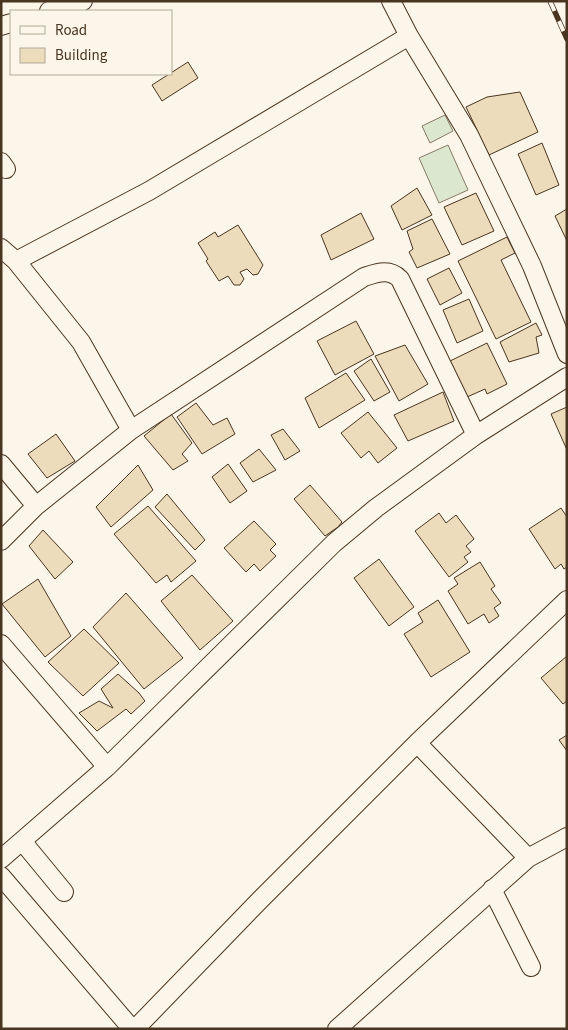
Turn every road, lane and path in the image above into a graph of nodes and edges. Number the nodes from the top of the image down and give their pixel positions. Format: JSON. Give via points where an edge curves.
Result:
{"nodes":[{"id":1,"x":83,"y":1,"type":"edge"},
{"id":2,"x":391,"y":1,"type":"edge"},
{"id":3,"x":52,"y":10,"type":"edge"},
{"id":4,"x":409,"y":36,"type":"junction"},
{"id":5,"x":1,"y":248,"type":"edge"},
{"id":6,"x":16,"y":262,"type":"junction"},
{"id":7,"x":567,"y":354,"type":"edge"},
{"id":8,"x":567,"y":377,"type":"edge"},
{"id":9,"x":131,"y":430,"type":"junction"},
{"id":10,"x":476,"y":435,"type":"junction"},
{"id":11,"x":1,"y":464,"type":"edge"},
{"id":12,"x":36,"y":506,"type":"junction"},
{"id":13,"x":1,"y":541,"type":"edge"},
{"id":14,"x":567,"y":600,"type":"edge"},
{"id":15,"x":1,"y":644,"type":"edge"},
{"id":16,"x":417,"y":743,"type":"junction"},
{"id":17,"x":106,"y":767,"type":"junction"},
{"id":18,"x":567,"y":838,"type":"edge"},
{"id":19,"x":22,"y":841,"type":"junction"},
{"id":20,"x":528,"y":858,"type":"junction"},
{"id":21,"x":1,"y":859,"type":"edge"},
{"id":22,"x":1,"y":876,"type":"edge"},
{"id":23,"x":492,"y":889,"type":"junction"},
{"id":24,"x":64,"y":892,"type":"dead end"},
{"id":25,"x":531,"y":968,"type":"dead end"},
{"id":26,"x":134,"y":1029,"type":"edge"},
{"id":27,"x":337,"y":1029,"type":"edge"}],
"edges":[{"from":1,"to":3,"type":"street"},
{"from":2,"to":4,"type":"street"},
{"from":4,"to":6,"type":"street","via":[[149,191]]},
{"from":4,"to":7,"type":"street","via":[[469,135],[532,266]]},
{"from":5,"to":6,"type":"street"},
{"from":6,"to":9,"type":"street","via":[[80,342]]},
{"from":8,"to":10,"type":"street"},
{"from":9,"to":10,"type":"street","via":[[364,277],[388,271],[400,279]]},
{"from":9,"to":12,"type":"street"},
{"from":10,"to":17,"type":"street","via":[[334,543]]},
{"from":11,"to":12,"type":"street"},
{"from":12,"to":13,"type":"street"},
{"from":14,"to":16,"type":"street"},
{"from":15,"to":17,"type":"street"},
{"from":16,"to":20,"type":"street"},
{"from":16,"to":26,"type":"street"},
{"from":17,"to":19,"type":"street"},
{"from":18,"to":20,"type":"street"},
{"from":19,"to":21,"type":"street"},
{"from":19,"to":24,"type":"street"},
{"from":20,"to":23,"type":"street"},
{"from":22,"to":26,"type":"street"},
{"from":23,"to":25,"type":"street"},
{"from":23,"to":27,"type":"street"}]}
